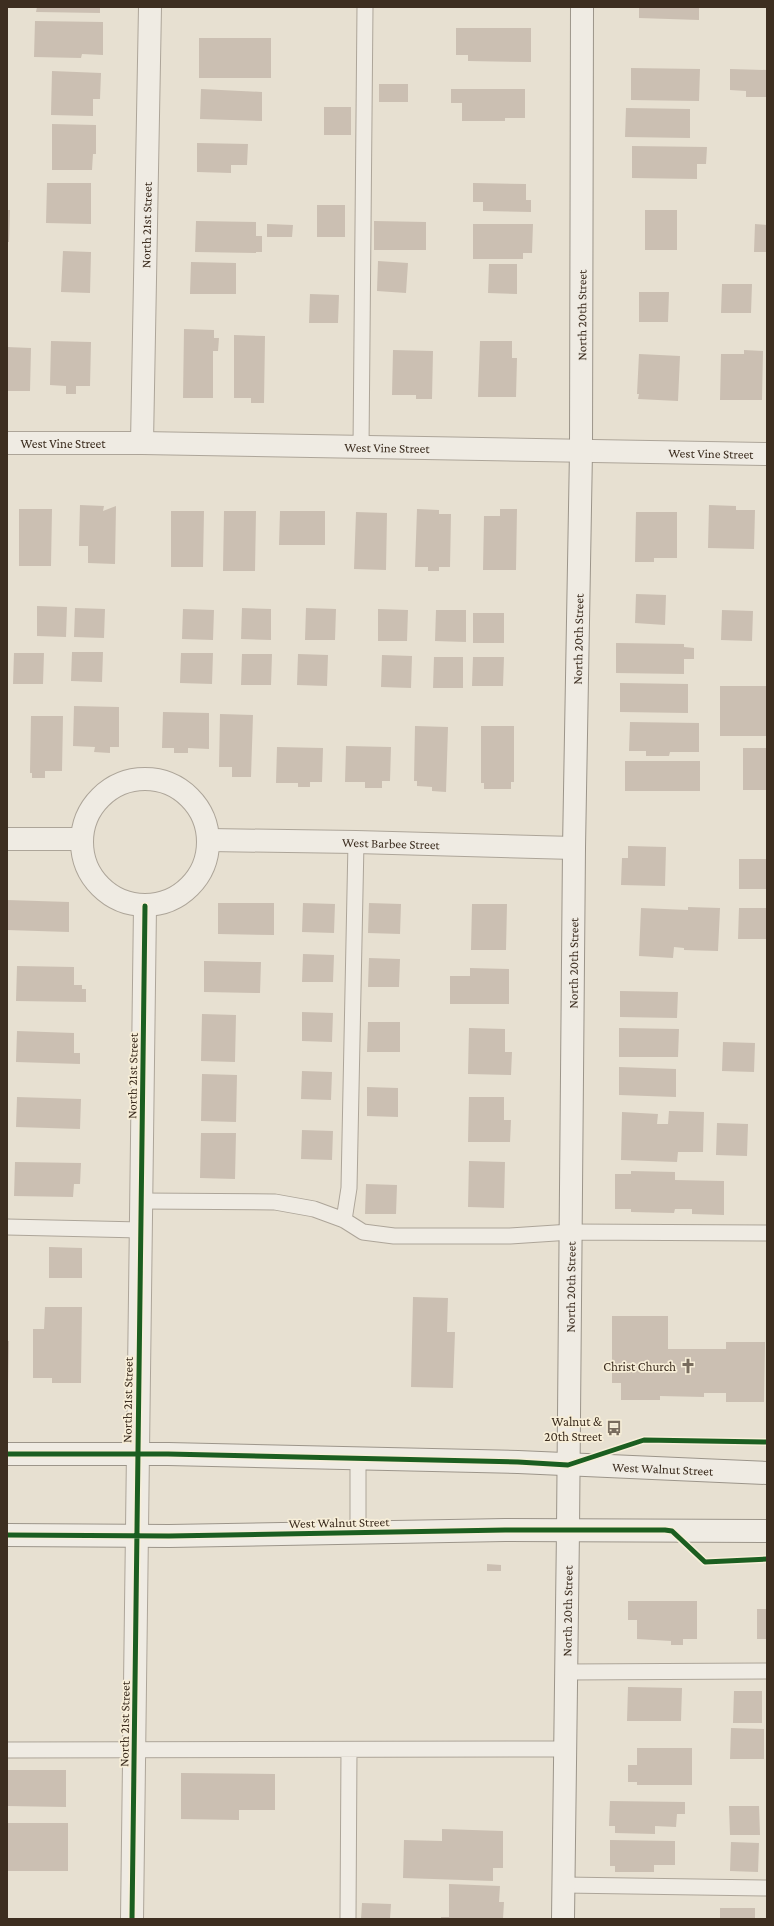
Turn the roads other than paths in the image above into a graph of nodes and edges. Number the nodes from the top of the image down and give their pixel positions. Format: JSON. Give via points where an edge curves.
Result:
{"nodes":[{"id":1,"x":150,"y":7,"type":"edge"},
{"id":2,"x":365,"y":7,"type":"edge"},
{"id":3,"x":582,"y":7,"type":"edge"},
{"id":4,"x":7,"y":443,"type":"edge"},
{"id":5,"x":142,"y":443,"type":"junction"},
{"id":6,"x":361,"y":448,"type":"junction"},
{"id":7,"x":581,"y":451,"type":"junction"},
{"id":8,"x":767,"y":454,"type":"edge"},
{"id":9,"x":7,"y":839,"type":"edge"},
{"id":10,"x":82,"y":839,"type":"junction"},
{"id":11,"x":209,"y":840,"type":"junction"},
{"id":12,"x":356,"y":842,"type":"junction"},
{"id":13,"x":574,"y":848,"type":"junction"},
{"id":14,"x":145,"y":906,"type":"junction"},
{"id":15,"x":141,"y":1201,"type":"junction"},
{"id":16,"x":344,"y":1220,"type":"junction"},
{"id":17,"x":7,"y":1227,"type":"edge"},
{"id":18,"x":140,"y":1230,"type":"junction"},
{"id":19,"x":571,"y":1232,"type":"junction"},
{"id":20,"x":767,"y":1233,"type":"edge"},
{"id":21,"x":7,"y":1454,"type":"edge"},
{"id":22,"x":138,"y":1454,"type":"junction"},
{"id":23,"x":358,"y":1459,"type":"junction"},
{"id":24,"x":568,"y":1465,"type":"junction"},
{"id":25,"x":767,"y":1473,"type":"edge"},
{"id":26,"x":568,"y":1530,"type":"junction"},
{"id":27,"x":767,"y":1531,"type":"edge"},
{"id":28,"x":358,"y":1533,"type":"junction"},
{"id":29,"x":7,"y":1535,"type":"edge"},
{"id":30,"x":137,"y":1536,"type":"junction"},
{"id":31,"x":767,"y":1671,"type":"edge"},
{"id":32,"x":567,"y":1672,"type":"junction"},
{"id":33,"x":566,"y":1749,"type":"junction"},
{"id":34,"x":7,"y":1750,"type":"edge"},
{"id":35,"x":134,"y":1750,"type":"junction"},
{"id":36,"x":349,"y":1750,"type":"junction"},
{"id":37,"x":564,"y":1885,"type":"junction"},
{"id":38,"x":767,"y":1888,"type":"edge"},
{"id":39,"x":132,"y":1919,"type":"edge"},
{"id":40,"x":348,"y":1919,"type":"edge"},
{"id":41,"x":563,"y":1919,"type":"edge"}],
"edges":[{"from":1,"to":5,"type":"main road","name":"North 21st Street"},
{"from":2,"to":6,"type":"lane"},
{"from":3,"to":7,"type":"main road","name":"North 20th Street"},
{"from":4,"to":5,"type":"main road","name":"West Vine Street"},
{"from":5,"to":6,"type":"main road","name":"West Vine Street"},
{"from":6,"to":7,"type":"main road","name":"West Vine Street"},
{"from":7,"to":8,"type":"main road","name":"West Vine Street"},
{"from":7,"to":13,"type":"main road","name":"North 20th Street"},
{"from":9,"to":10,"type":"main road"},
{"from":10,"to":11,"type":"main road","via":[[86,820],[95,803],[109,790],[127,782],[146,779],[165,782],[182,790],[196,804],[205,821]]},
{"from":10,"to":14,"type":"main road","via":[[84,859],[92,877],[106,893],[124,902]]},
{"from":11,"to":12,"type":"main road","name":"West Barbee Street"},
{"from":11,"to":14,"type":"main road","via":[[206,860],[198,878],[183,893],[171,900]]},
{"from":12,"to":13,"type":"main road","name":"West Barbee Street"},
{"from":12,"to":16,"type":"lane","via":[[349,1188]]},
{"from":13,"to":19,"type":"main road","name":"North 20th Street"},
{"from":14,"to":15,"type":"main road","name":"North 21st Street"},
{"from":15,"to":16,"type":"lane","via":[[275,1202],[314,1209]]},
{"from":15,"to":18,"type":"main road","name":"North 21st Street"},
{"from":16,"to":19,"type":"lane","via":[[363,1232],[394,1236],[510,1236]]},
{"from":17,"to":18,"type":"lane"},
{"from":18,"to":22,"type":"main road","name":"North 21st Street"},
{"from":19,"to":20,"type":"lane"},
{"from":19,"to":24,"type":"main road","name":"North 20th Street"},
{"from":21,"to":22,"type":"main road","name":"West Walnut Street"},
{"from":22,"to":23,"type":"main road","name":"West Walnut Street"},
{"from":22,"to":30,"type":"main road","name":"North 21st Street"},
{"from":23,"to":24,"type":"main road","name":"West Walnut Street"},
{"from":23,"to":28,"type":"lane"},
{"from":24,"to":25,"type":"main road","name":"West Walnut Street"},
{"from":24,"to":26,"type":"main road","name":"North 20th Street"},
{"from":26,"to":27,"type":"main road","name":"West Walnut Street"},
{"from":26,"to":28,"type":"main road","name":"West Walnut Street"},
{"from":26,"to":32,"type":"main road","name":"North 20th Street"},
{"from":28,"to":30,"type":"main road","name":"West Walnut Street"},
{"from":29,"to":30,"type":"main road","name":"West Walnut Street"},
{"from":30,"to":35,"type":"main road","name":"North 21st Street"},
{"from":31,"to":32,"type":"lane"},
{"from":32,"to":33,"type":"main road","name":"North 20th Street"},
{"from":33,"to":36,"type":"lane"},
{"from":33,"to":37,"type":"main road","name":"North 20th Street"},
{"from":34,"to":35,"type":"lane"},
{"from":35,"to":36,"type":"lane"},
{"from":35,"to":39,"type":"main road","name":"North 21st Street"},
{"from":36,"to":40,"type":"lane"},
{"from":37,"to":38,"type":"lane"},
{"from":37,"to":41,"type":"main road","name":"North 20th Street"}]}
